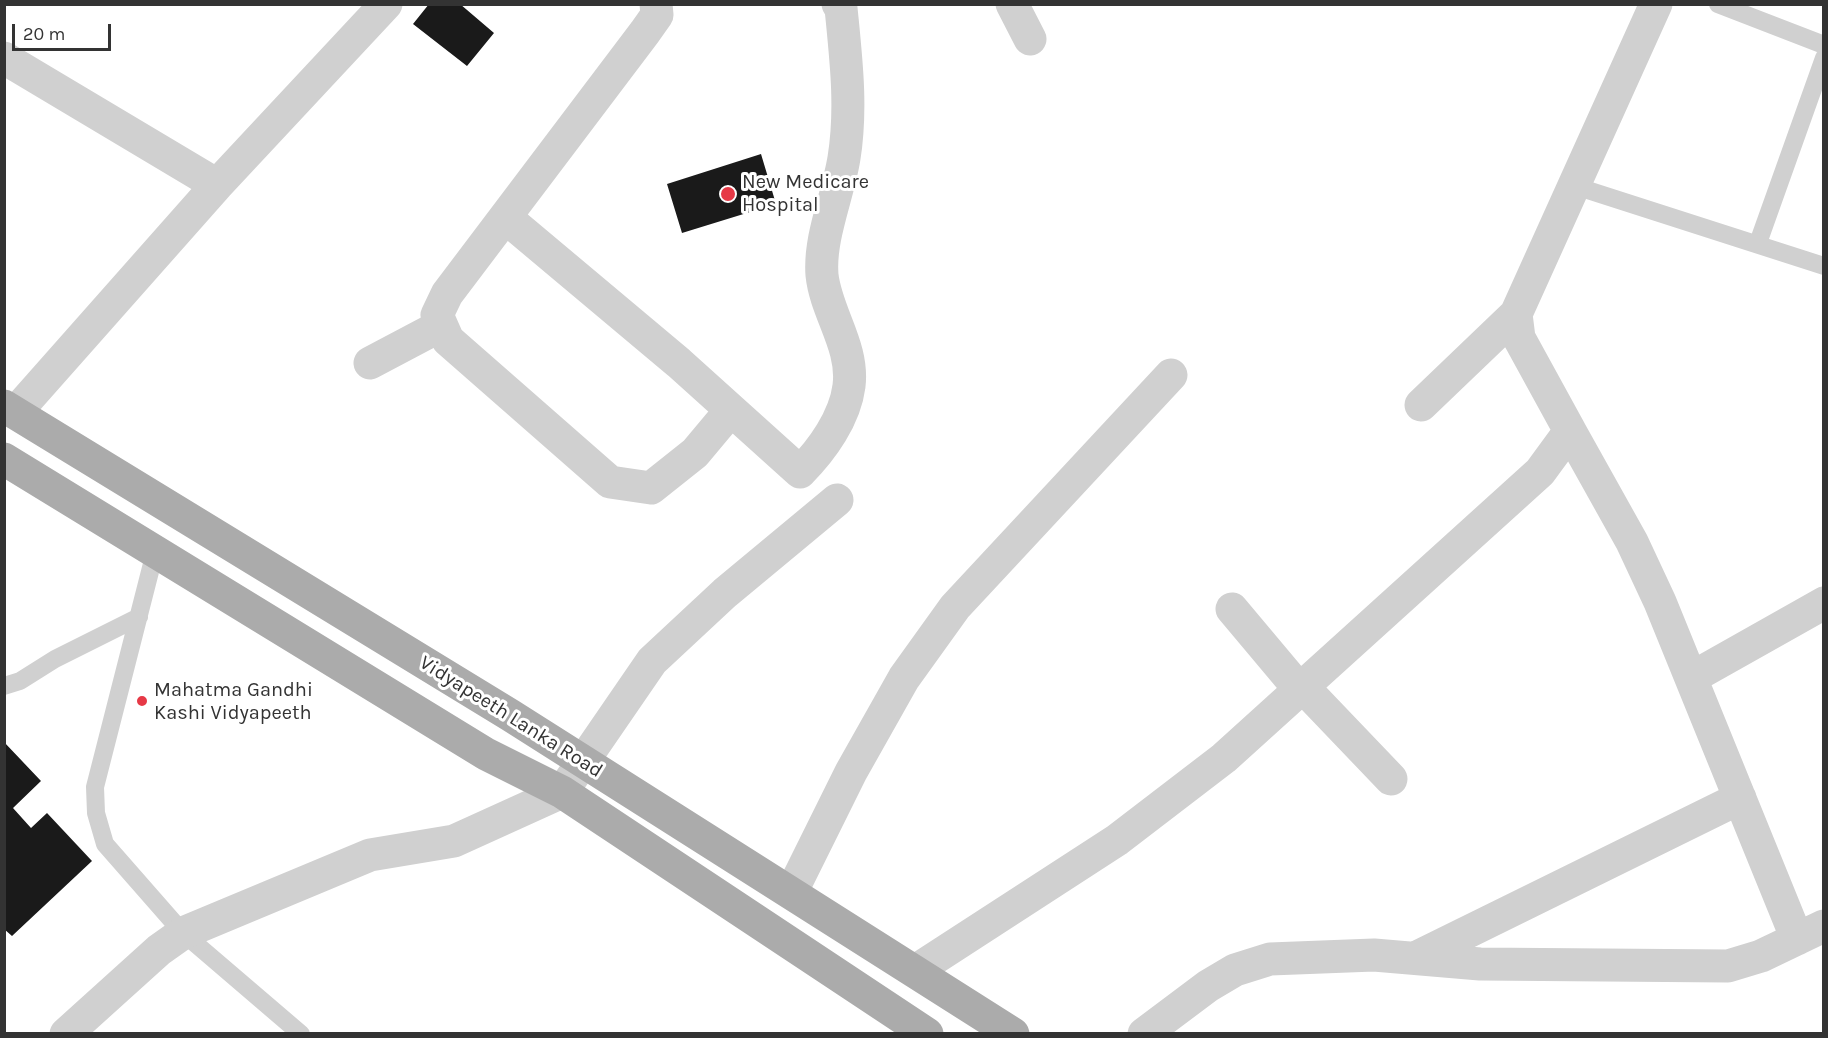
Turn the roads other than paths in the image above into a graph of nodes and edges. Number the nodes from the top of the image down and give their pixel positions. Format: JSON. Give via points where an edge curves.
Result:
{"nodes":[{"id":1,"x":386,"y":4,"type":"edge"},
{"id":2,"x":656,"y":4,"type":"edge"},
{"id":3,"x":1012,"y":4,"type":"edge"},
{"id":4,"x":1656,"y":4,"type":"edge"},
{"id":5,"x":1718,"y":4,"type":"edge"},
{"id":6,"x":840,"y":6,"type":"edge"},
{"id":7,"x":1030,"y":39,"type":"dead end"},
{"id":8,"x":1824,"y":45,"type":"edge"},
{"id":9,"x":4,"y":58,"type":"edge"},
{"id":10,"x":1824,"y":58,"type":"edge"},
{"id":11,"x":217,"y":185,"type":"junction"},
{"id":12,"x":1575,"y":186,"type":"junction"},
{"id":13,"x":505,"y":217,"type":"junction"},
{"id":14,"x":1758,"y":243,"type":"junction"},
{"id":15,"x":1824,"y":266,"type":"edge"},
{"id":16,"x":1516,"y":314,"type":"junction"},
{"id":17,"x":440,"y":326,"type":"junction"},
{"id":18,"x":370,"y":363,"type":"dead end"},
{"id":19,"x":1171,"y":375,"type":"dead end"},
{"id":20,"x":1421,"y":405,"type":"dead end"},
{"id":21,"x":10,"y":409,"type":"edge"},
{"id":22,"x":731,"y":410,"type":"junction"},
{"id":23,"x":1570,"y":431,"type":"junction"},
{"id":24,"x":4,"y":459,"type":"edge"},
{"id":25,"x":837,"y":500,"type":"dead end"},
{"id":26,"x":155,"y":552,"type":"junction"},
{"id":27,"x":1824,"y":603,"type":"edge"},
{"id":28,"x":1232,"y":609,"type":"dead end"},
{"id":29,"x":139,"y":617,"type":"junction"},
{"id":30,"x":1691,"y":678,"type":"junction"},
{"id":31,"x":4,"y":686,"type":"edge"},
{"id":32,"x":1301,"y":689,"type":"junction"},
{"id":33,"x":581,"y":761,"type":"junction"},
{"id":34,"x":1391,"y":779,"type":"dead end"},
{"id":35,"x":562,"y":792,"type":"junction"},
{"id":36,"x":1740,"y":798,"type":"junction"},
{"id":37,"x":792,"y":891,"type":"junction"},
{"id":38,"x":183,"y":933,"type":"junction"},
{"id":39,"x":1810,"y":933,"type":"edge"},
{"id":40,"x":1415,"y":958,"type":"junction"},
{"id":41,"x":915,"y":972,"type":"junction"},
{"id":42,"x":66,"y":1034,"type":"edge"},
{"id":43,"x":301,"y":1034,"type":"edge"},
{"id":44,"x":927,"y":1034,"type":"edge"},
{"id":45,"x":1014,"y":1034,"type":"edge"},
{"id":46,"x":1144,"y":1034,"type":"edge"}],
"edges":[{"from":1,"to":11,"type":"street"},
{"from":2,"to":13,"type":"street","via":[[657,15],[645,32]]},
{"from":3,"to":7,"type":"street"},
{"from":4,"to":12,"type":"street"},
{"from":5,"to":8,"type":"lane"},
{"from":6,"to":22,"type":"street","via":[[850,102],[844,159],[824,249],[822,276],[847,352],[849,386],[841,412],[823,444],[800,472]]},
{"from":9,"to":11,"type":"street"},
{"from":10,"to":14,"type":"lane"},
{"from":11,"to":21,"type":"street"},
{"from":12,"to":14,"type":"lane"},
{"from":12,"to":16,"type":"street"},
{"from":13,"to":17,"type":"street","via":[[447,294],[438,315]]},
{"from":13,"to":22,"type":"street"},
{"from":14,"to":15,"type":"lane"},
{"from":16,"to":20,"type":"street"},
{"from":16,"to":23,"type":"street","via":[[1519,338]]},
{"from":17,"to":18,"type":"street"},
{"from":17,"to":22,"type":"street","via":[[448,340],[610,482],[651,488],[695,453]]},
{"from":19,"to":37,"type":"street","via":[[955,607],[904,678]]},
{"from":21,"to":33,"type":"main road","name":"Vidyapeeth Lanka Road"},
{"from":23,"to":30,"type":"street","via":[[1632,542]]},
{"from":23,"to":32,"type":"street","via":[[1540,472]]},
{"from":24,"to":26,"type":"main road","name":"Vidyapeeth Lanka Road"},
{"from":25,"to":33,"type":"street","via":[[725,593],[652,661]]},
{"from":26,"to":29,"type":"lane"},
{"from":26,"to":35,"type":"main road","name":"Vidyapeeth Lanka Road","via":[[486,754]]},
{"from":27,"to":30,"type":"street"},
{"from":28,"to":32,"type":"street"},
{"from":29,"to":31,"type":"lane"},
{"from":29,"to":38,"type":"lane","via":[[104,745],[95,787],[96,813],[105,844]]},
{"from":30,"to":36,"type":"street"},
{"from":32,"to":34,"type":"street"},
{"from":32,"to":41,"type":"street","via":[[1224,758],[1117,840]]},
{"from":33,"to":35,"type":"street"},
{"from":33,"to":37,"type":"main road","name":"Vidyapeeth Lanka Road"},
{"from":35,"to":38,"type":"street","via":[[454,841],[370,855]]},
{"from":35,"to":44,"type":"main road","name":"Vidyapeeth Lanka Road"},
{"from":36,"to":39,"type":"street"},
{"from":36,"to":40,"type":"street"},
{"from":37,"to":41,"type":"main road","name":"Vidyapeeth Lanka Road"},
{"from":38,"to":42,"type":"street"},
{"from":38,"to":43,"type":"lane"},
{"from":39,"to":40,"type":"street","via":[[1761,957],[1728,966],[1543,966]]},
{"from":40,"to":46,"type":"street","via":[[1374,955],[1269,959],[1235,970]]},
{"from":41,"to":45,"type":"main road","name":"Vidyapeeth Lanka Road"}]}
